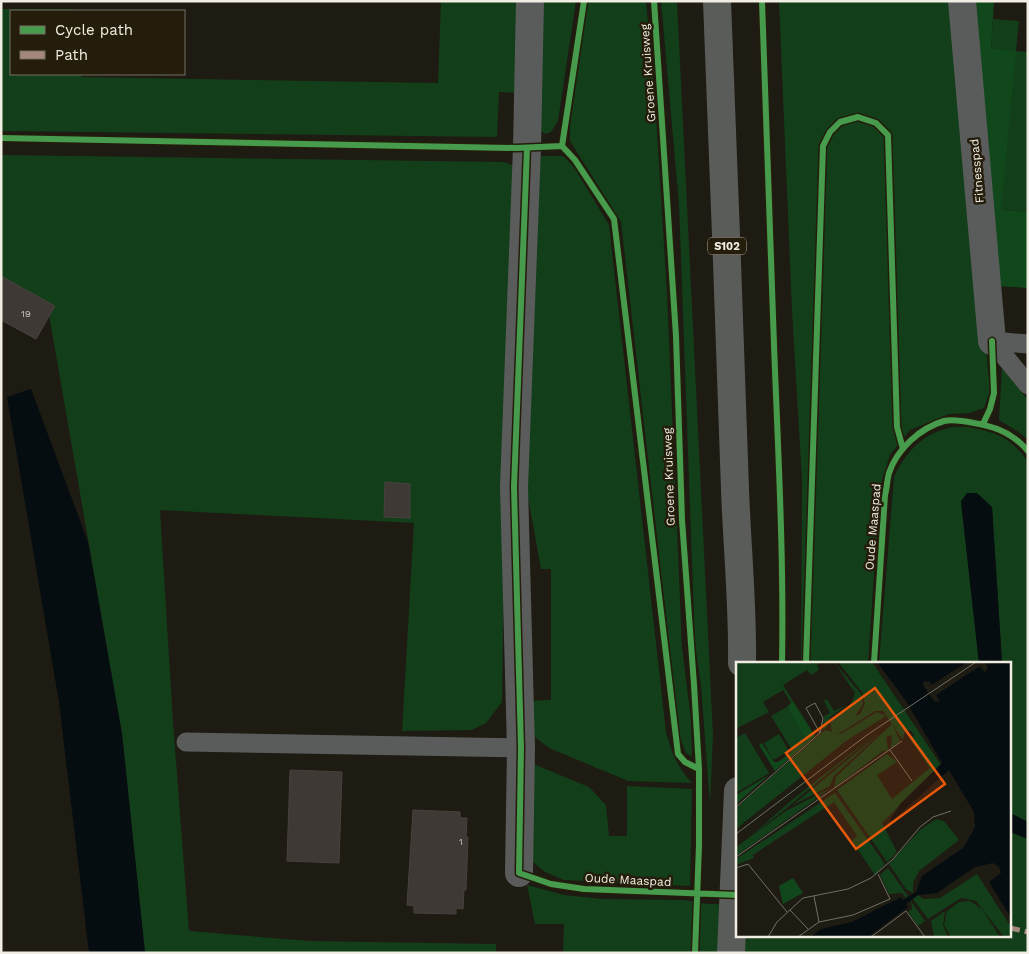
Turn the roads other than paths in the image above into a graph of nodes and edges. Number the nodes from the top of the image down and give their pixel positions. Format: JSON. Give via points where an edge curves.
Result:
{"nodes":[{"id":1,"x":530,"y":1,"type":"edge"},
{"id":2,"x":717,"y":1,"type":"edge"},
{"id":3,"x":962,"y":1,"type":"edge"},
{"id":4,"x":992,"y":340,"type":"junction"},
{"id":5,"x":1028,"y":344,"type":"edge"},
{"id":6,"x":1028,"y":385,"type":"edge"},
{"id":7,"x":742,"y":662,"type":"edge"},
{"id":8,"x":186,"y":742,"type":"dead end"},
{"id":9,"x":521,"y":748,"type":"junction"},
{"id":10,"x":736,"y":846,"type":"edge"},
{"id":11,"x":519,"y":873,"type":"dead end"},
{"id":12,"x":731,"y":953,"type":"edge"}],
"edges":[{"from":1,"to":9,"type":"street","via":[[514,487]]},
{"from":2,"to":7,"type":"main road","number":"S102"},
{"from":3,"to":4,"type":"street","name":"Fitnesspad"},
{"from":4,"to":5,"type":"lane"},
{"from":4,"to":6,"type":"lane"},
{"from":8,"to":9,"type":"lane"},
{"from":9,"to":11,"type":"street"},
{"from":10,"to":12,"type":"main road"}]}
